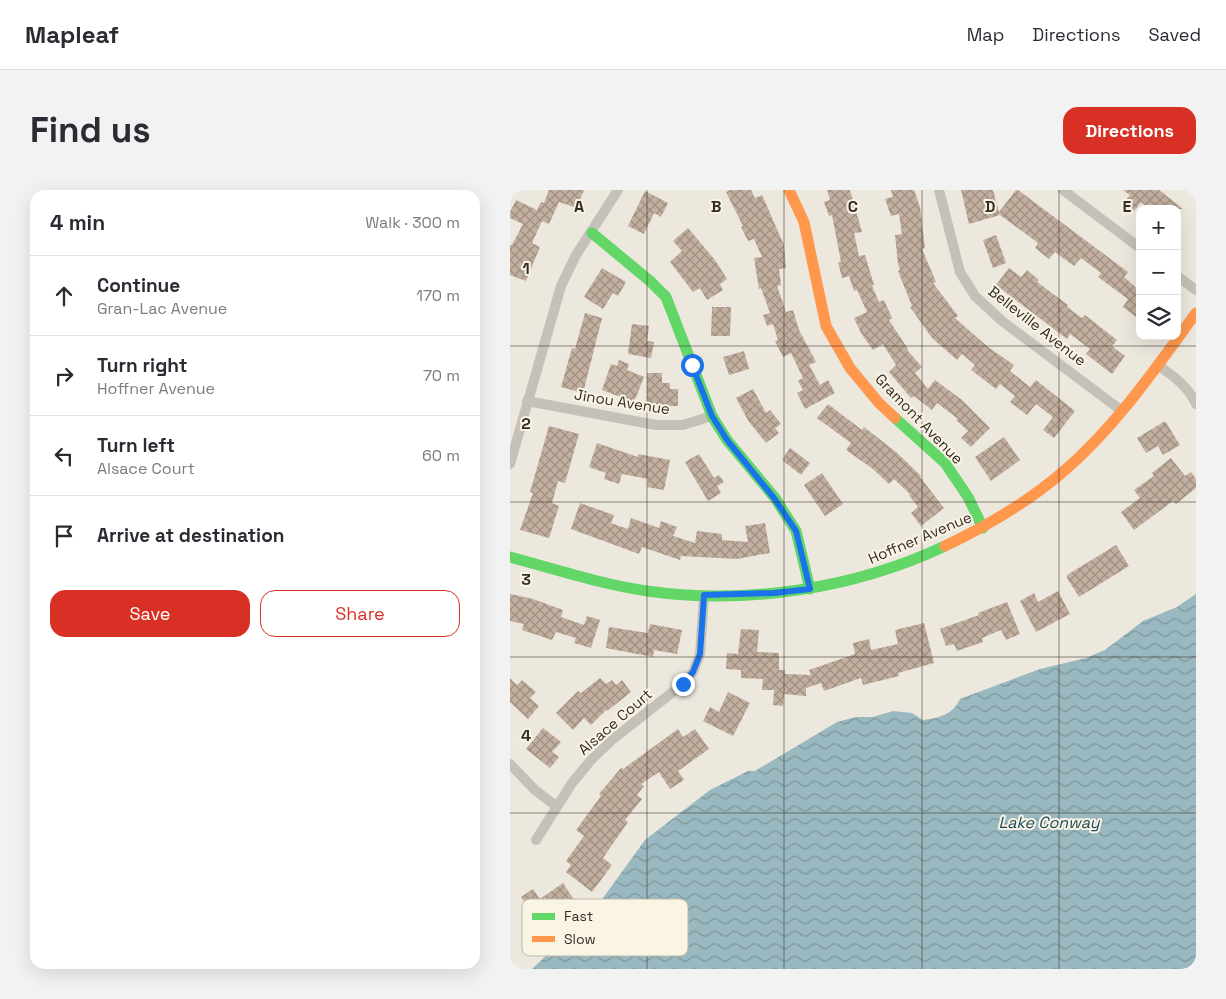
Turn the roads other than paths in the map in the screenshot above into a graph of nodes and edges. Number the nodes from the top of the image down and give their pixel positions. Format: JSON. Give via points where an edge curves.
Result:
{"nodes":[{"id":1,"x":618,"y":190,"type":"edge"},
{"id":2,"x":789,"y":190,"type":"edge"},
{"id":3,"x":938,"y":190,"type":"edge"},
{"id":4,"x":1063,"y":190,"type":"edge"},
{"id":5,"x":592,"y":233,"type":"junction"},
{"id":6,"x":1136,"y":245,"type":"edge"},
{"id":7,"x":1181,"y":279,"type":"edge"},
{"id":8,"x":1196,"y":290,"type":"edge"},
{"id":9,"x":1196,"y":313,"type":"edge"},
{"id":10,"x":1158,"y":365,"type":"junction"},
{"id":11,"x":527,"y":401,"type":"junction"},
{"id":12,"x":1196,"y":404,"type":"edge"},
{"id":13,"x":1122,"y":411,"type":"junction"},
{"id":14,"x":712,"y":416,"type":"junction"},
{"id":15,"x":510,"y":464,"type":"edge"},
{"id":16,"x":983,"y":528,"type":"junction"},
{"id":17,"x":510,"y":557,"type":"edge"},
{"id":18,"x":810,"y":589,"type":"junction"},
{"id":19,"x":704,"y":595,"type":"junction"},
{"id":20,"x":510,"y":764,"type":"edge"},
{"id":21,"x":556,"y":806,"type":"junction"},
{"id":22,"x":536,"y":840,"type":"dead end"}],
"edges":[{"from":1,"to":5,"type":"street"},
{"from":2,"to":16,"type":"street","name":"Gramont Avenue","via":[[804,222],[826,326],[850,368],[879,403],[945,463],[968,497]]},
{"from":3,"to":13,"type":"street","name":"Belleville Avenue","via":[[960,272],[975,296],[1002,321]]},
{"from":4,"to":6,"type":"street"},
{"from":5,"to":11,"type":"street","via":[[576,255],[561,286]]},
{"from":5,"to":14,"type":"street","via":[[666,297]]},
{"from":7,"to":8,"type":"street"},
{"from":9,"to":10,"type":"street","name":"Hoffner Avenue"},
{"from":10,"to":12,"type":"street","via":[[1182,383]]},
{"from":10,"to":13,"type":"street","name":"Hoffner Avenue"},
{"from":11,"to":14,"type":"street","name":"Jinou Avenue","via":[[656,425],[683,425]]},
{"from":11,"to":15,"type":"street"},
{"from":13,"to":16,"type":"street","name":"Hoffner Avenue","via":[[1062,472],[1026,501]]},
{"from":14,"to":18,"type":"street","via":[[796,531]]},
{"from":16,"to":18,"type":"street","name":"Hoffner Avenue","via":[[899,566]]},
{"from":17,"to":19,"type":"street","name":"Hoffner Avenue","via":[[630,588]]},
{"from":18,"to":19,"type":"street","name":"Hoffner Avenue"},
{"from":19,"to":21,"type":"street","name":"Alsace Court","via":[[700,654],[693,672],[683,684],[591,760]]},
{"from":20,"to":21,"type":"street"},
{"from":21,"to":22,"type":"street","name":"Alsace Court"}]}
